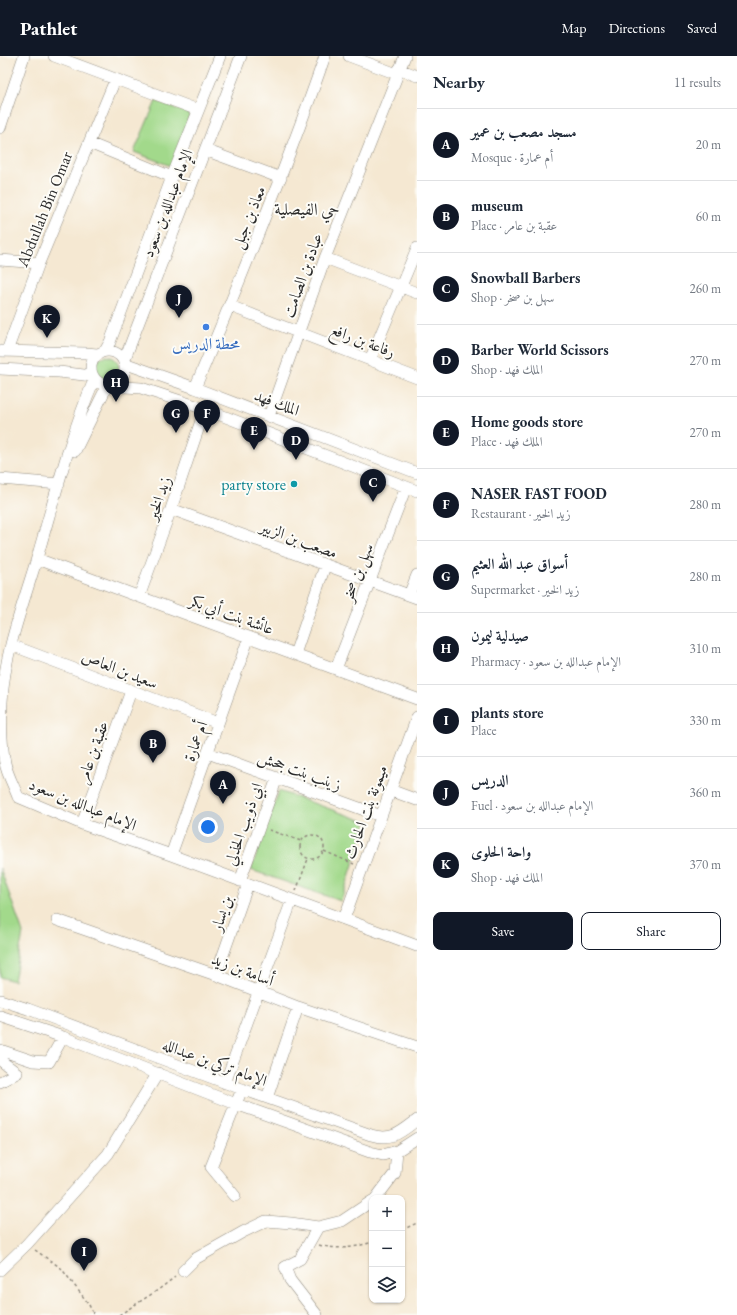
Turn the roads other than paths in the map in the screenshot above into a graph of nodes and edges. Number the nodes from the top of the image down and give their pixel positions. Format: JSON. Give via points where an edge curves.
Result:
{"nodes":[{"id":1,"x":24,"y":56,"type":"edge"},
{"id":2,"x":54,"y":56,"type":"edge"},
{"id":3,"x":220,"y":56,"type":"edge"},
{"id":4,"x":241,"y":56,"type":"edge"},
{"id":5,"x":325,"y":56,"type":"edge"},
{"id":6,"x":349,"y":56,"type":"edge"},
{"id":7,"x":405,"y":56,"type":"edge"},
{"id":8,"x":398,"y":72,"type":"junction"},
{"id":9,"x":417,"y":76,"type":"edge"},
{"id":10,"x":115,"y":80,"type":"junction"},
{"id":11,"x":198,"y":110,"type":"junction"},
{"id":12,"x":0,"y":128,"type":"edge"},
{"id":13,"x":89,"y":143,"type":"junction"},
{"id":14,"x":205,"y":150,"type":"junction"},
{"id":15,"x":172,"y":178,"type":"junction"},
{"id":16,"x":281,"y":178,"type":"junction"},
{"id":17,"x":417,"y":248,"type":"edge"},
{"id":18,"x":325,"y":258,"type":"junction"},
{"id":19,"x":0,"y":260,"type":"edge"},
{"id":20,"x":39,"y":262,"type":"junction"},
{"id":21,"x":402,"y":287,"type":"junction"},
{"id":22,"x":417,"y":293,"type":"edge"},
{"id":23,"x":230,"y":306,"type":"junction"},
{"id":24,"x":298,"y":332,"type":"junction"},
{"id":25,"x":4,"y":351,"type":"edge"},
{"id":26,"x":101,"y":352,"type":"junction"},
{"id":27,"x":370,"y":360,"type":"junction"},
{"id":28,"x":124,"y":362,"type":"junction"},
{"id":29,"x":0,"y":369,"type":"edge"},
{"id":30,"x":93,"y":378,"type":"junction"},
{"id":31,"x":417,"y":378,"type":"edge"},
{"id":32,"x":109,"y":386,"type":"junction"},
{"id":33,"x":195,"y":388,"type":"junction"},
{"id":34,"x":205,"y":409,"type":"junction"},
{"id":35,"x":269,"y":416,"type":"junction"},
{"id":36,"x":417,"y":473,"type":"edge"},
{"id":37,"x":0,"y":479,"type":"edge"},
{"id":38,"x":59,"y":484,"type":"junction"},
{"id":39,"x":412,"y":489,"type":"edge"},
{"id":40,"x":171,"y":509,"type":"junction"},
{"id":41,"x":37,"y":560,"type":"junction"},
{"id":42,"x":325,"y":566,"type":"junction"},
{"id":43,"x":417,"y":574,"type":"edge"},
{"id":44,"x":370,"y":582,"type":"junction"},
{"id":45,"x":139,"y":597,"type":"junction"},
{"id":46,"x":413,"y":597,"type":"edge"},
{"id":47,"x":249,"y":637,"type":"junction"},
{"id":48,"x":11,"y":645,"type":"junction"},
{"id":49,"x":294,"y":654,"type":"junction"},
{"id":50,"x":336,"y":669,"type":"junction"},
{"id":51,"x":3,"y":673,"type":"edge"},
{"id":52,"x":131,"y":691,"type":"junction"},
{"id":53,"x":417,"y":699,"type":"edge"},
{"id":54,"x":417,"y":716,"type":"edge"},
{"id":55,"x":218,"y":724,"type":"junction"},
{"id":56,"x":208,"y":753,"type":"junction"},
{"id":57,"x":277,"y":778,"type":"junction"},
{"id":58,"x":390,"y":790,"type":"junction"},
{"id":59,"x":417,"y":800,"type":"edge"},
{"id":60,"x":381,"y":816,"type":"junction"},
{"id":61,"x":82,"y":824,"type":"junction"},
{"id":62,"x":172,"y":855,"type":"junction"},
{"id":63,"x":244,"y":882,"type":"junction"},
{"id":64,"x":292,"y":900,"type":"junction"},
{"id":65,"x":344,"y":919,"type":"junction"},
{"id":66,"x":57,"y":920,"type":"dead end"},
{"id":67,"x":417,"y":946,"type":"edge"},
{"id":68,"x":216,"y":975,"type":"junction"},
{"id":69,"x":257,"y":992,"type":"junction"},
{"id":70,"x":0,"y":1000,"type":"edge"},
{"id":71,"x":298,"y":1007,"type":"junction"},
{"id":72,"x":0,"y":1016,"type":"edge"},
{"id":73,"x":63,"y":1036,"type":"junction"},
{"id":74,"x":417,"y":1047,"type":"edge"},
{"id":75,"x":0,"y":1050,"type":"edge"},
{"id":76,"x":0,"y":1060,"type":"edge"},
{"id":77,"x":158,"y":1073,"type":"junction"},
{"id":78,"x":0,"y":1082,"type":"edge"},
{"id":79,"x":225,"y":1083,"type":"junction"},
{"id":80,"x":242,"y":1089,"type":"junction"},
{"id":81,"x":267,"y":1098,"type":"junction"},
{"id":82,"x":236,"y":1104,"type":"junction"},
{"id":83,"x":417,"y":1120,"type":"edge"},
{"id":84,"x":417,"y":1138,"type":"edge"},
{"id":85,"x":397,"y":1151,"type":"junction"},
{"id":86,"x":378,"y":1195,"type":"edge"},
{"id":87,"x":235,"y":1196,"type":"dead end"},
{"id":88,"x":369,"y":1203,"type":"edge"},
{"id":89,"x":318,"y":1227,"type":"junction"},
{"id":90,"x":0,"y":1270,"type":"edge"},
{"id":91,"x":183,"y":1271,"type":"road end"},
{"id":92,"x":317,"y":1315,"type":"edge"}],
"edges":[{"from":1,"to":12,"type":"street"},
{"from":2,"to":10,"type":"street"},
{"from":3,"to":11,"type":"street","name":"الإمام عبدالله بن سعود"},
{"from":4,"to":14,"type":"street","name":"الإمام عبدالله بن سعود"},
{"from":5,"to":16,"type":"street","name":"معاذ بن جبل"},
{"from":6,"to":8,"type":"street"},
{"from":7,"to":8,"type":"street","name":"عبادة بن الصامت"},
{"from":8,"to":9,"type":"street"},
{"from":8,"to":18,"type":"street","name":"عبادة بن الصامت"},
{"from":10,"to":11,"type":"street"},
{"from":10,"to":13,"type":"street","name":"Abdullah Bin Omar"},
{"from":11,"to":15,"type":"street","name":"الإمام عبدالله بن سعود"},
{"from":13,"to":15,"type":"street"},
{"from":13,"to":20,"type":"street","name":"Abdullah Bin Omar"},
{"from":14,"to":16,"type":"street"},
{"from":14,"to":28,"type":"street","name":"الإمام عبدالله بن سعود"},
{"from":15,"to":26,"type":"street","name":"الإمام عبدالله بن سعود","via":[[110,342]]},
{"from":16,"to":23,"type":"street","name":"معاذ بن جبل"},
{"from":17,"to":21,"type":"street"},
{"from":18,"to":21,"type":"street"},
{"from":18,"to":24,"type":"street","name":"عبادة بن الصامت"},
{"from":19,"to":20,"type":"street"},
{"from":20,"to":25,"type":"street","name":"Abdullah Bin Omar"},
{"from":21,"to":22,"type":"street"},
{"from":21,"to":27,"type":"street"},
{"from":23,"to":24,"type":"street","name":"رفاعة بن رافع"},
{"from":23,"to":33,"type":"street","name":"معاذ بن جبل"},
{"from":24,"to":27,"type":"street","name":"رفاعة بن رافع"},
{"from":24,"to":35,"type":"street","name":"عبادة بن الصامت"},
{"from":25,"to":26,"type":"street"},
{"from":26,"to":28,"type":"street","via":[[114,352]]},
{"from":26,"to":30,"type":"street","via":[[91,362]]},
{"from":27,"to":31,"type":"street","name":"رفاعة بن رافع"},
{"from":28,"to":32,"type":"street","via":[[123,376],[116,384]]},
{"from":28,"to":33,"type":"street","name":"الملك فهد"},
{"from":29,"to":30,"type":"street","via":[[59,372]]},
{"from":30,"to":32,"type":"street"},
{"from":30,"to":38,"type":"street","name":"الإمام عبدالله بن سعود"},
{"from":32,"to":34,"type":"street","name":"الملك فهد","via":[[141,388]]},
{"from":32,"to":38,"type":"street","name":"الإمام عبدالله بن سعود"},
{"from":33,"to":35,"type":"street","name":"الملك فهد"},
{"from":34,"to":39,"type":"street","name":"الملك فهد"},
{"from":34,"to":40,"type":"street","name":"زيد الخير"},
{"from":35,"to":36,"type":"street","name":"الملك فهد"},
{"from":37,"to":38,"type":"street"},
{"from":38,"to":41,"type":"street","name":"الإمام عبدالله بن سعود"},
{"from":39,"to":44,"type":"street","name":"سهل بن صخر"},
{"from":40,"to":42,"type":"street","name":"مصعب بن الزبير"},
{"from":40,"to":45,"type":"street","name":"زيد الخير"},
{"from":41,"to":45,"type":"street","name":"عائشة بنت أبي بكر"},
{"from":41,"to":48,"type":"street","name":"الإمام عبدالله بن سعود"},
{"from":42,"to":44,"type":"street","name":"مصعب بن الزبير"},
{"from":42,"to":49,"type":"street"},
{"from":43,"to":46,"type":"street"},
{"from":44,"to":46,"type":"street","name":"مصعب بن الزبير"},
{"from":44,"to":50,"type":"street","name":"سهل بن صخر"},
{"from":45,"to":47,"type":"street","name":"عائشة بنت أبي بكر"},
{"from":47,"to":49,"type":"street","name":"عائشة بنت أبي بكر"},
{"from":47,"to":55,"type":"street","name":"أم عمارة"},
{"from":48,"to":51,"type":"street","name":"الإمام عبدالله بن سعود"},
{"from":48,"to":52,"type":"street","name":"سعيد بن العاص"},
{"from":49,"to":50,"type":"street","name":"عائشة بنت أبي بكر"},
{"from":50,"to":53,"type":"street","name":"عائشة بنت أبي بكر"},
{"from":51,"to":61,"type":"street","name":"الإمام عبدالله بن سعود","via":[[1,728],[5,764],[18,797]]},
{"from":52,"to":55,"type":"street","name":"سعيد بن العاص"},
{"from":52,"to":61,"type":"street","name":"عقبة بن عامر"},
{"from":54,"to":58,"type":"street","name":"ميمونة بنت الحارث"},
{"from":55,"to":56,"type":"street","name":"أم عمارة"},
{"from":56,"to":57,"type":"street","name":"زينب بنت جحش"},
{"from":56,"to":62,"type":"street","name":"أم عمارة"},
{"from":57,"to":60,"type":"street","name":"زينب بنت جحش"},
{"from":57,"to":63,"type":"street","name":"ابي ذويب الحذلي"},
{"from":58,"to":59,"type":"street"},
{"from":58,"to":60,"type":"street","name":"ميمونة بنت الحارث"},
{"from":60,"to":65,"type":"street","name":"ميمونة بنت الحارث"},
{"from":61,"to":62,"type":"street","name":"الإمام عبدالله بن سعود"},
{"from":62,"to":63,"type":"street","name":"الإمام عبدالله بن سعود"},
{"from":63,"to":64,"type":"street","name":"الإمام عبدالله بن سعود"},
{"from":63,"to":68,"type":"street","name":"بن يسار"},
{"from":64,"to":65,"type":"street","name":"الإمام عبدالله بن سعود"},
{"from":64,"to":69,"type":"street"},
{"from":65,"to":67,"type":"street","name":"الإمام عبدالله بن سعود"},
{"from":66,"to":68,"type":"street","name":"أسامة بن زيد"},
{"from":68,"to":69,"type":"street","name":"أسامة بن زيد"},
{"from":69,"to":71,"type":"street","name":"أسامة بن زيد"},
{"from":69,"to":79,"type":"street"},
{"from":70,"to":79,"type":"street","name":"الإمام تركي بن عبدالله"},
{"from":71,"to":74,"type":"street","name":"أسامة بن زيد"},
{"from":71,"to":81,"type":"street"},
{"from":72,"to":73,"type":"street","name":"الإمام تركي بن عبدالله"},
{"from":73,"to":75,"type":"street","via":[[49,1062],[33,1061]]},
{"from":73,"to":77,"type":"street","name":"الإمام تركي بن عبدالله"},
{"from":76,"to":78,"type":"street","via":[[17,1073]]},
{"from":77,"to":82,"type":"street","name":"الإمام تركي بن عبدالله"},
{"from":77,"to":90,"type":"street","via":[[108,1154],[27,1244]]},
{"from":79,"to":80,"type":"street","name":"الإمام تركي بن عبدالله"},
{"from":80,"to":81,"type":"street","name":"الإمام تركي بن عبدالله"},
{"from":80,"to":82,"type":"street"},
{"from":81,"to":83,"type":"street","name":"الإمام تركي بن عبدالله","via":[[381,1138],[393,1136]]},
{"from":82,"to":85,"type":"street","name":"الإمام تركي بن عبدالله","via":[[370,1152],[383,1155]]},
{"from":82,"to":87,"type":"street","via":[[211,1168]]},
{"from":84,"to":85,"type":"street","name":"الإمام تركي بن عبدالله"},
{"from":85,"to":86,"type":"street","via":[[395,1173]]},
{"from":88,"to":89,"type":"street","via":[[342,1221]]},
{"from":89,"to":91,"type":"street","via":[[266,1222],[195,1259]]},
{"from":89,"to":92,"type":"street","via":[[300,1259],[285,1267],[290,1280]]}]}
